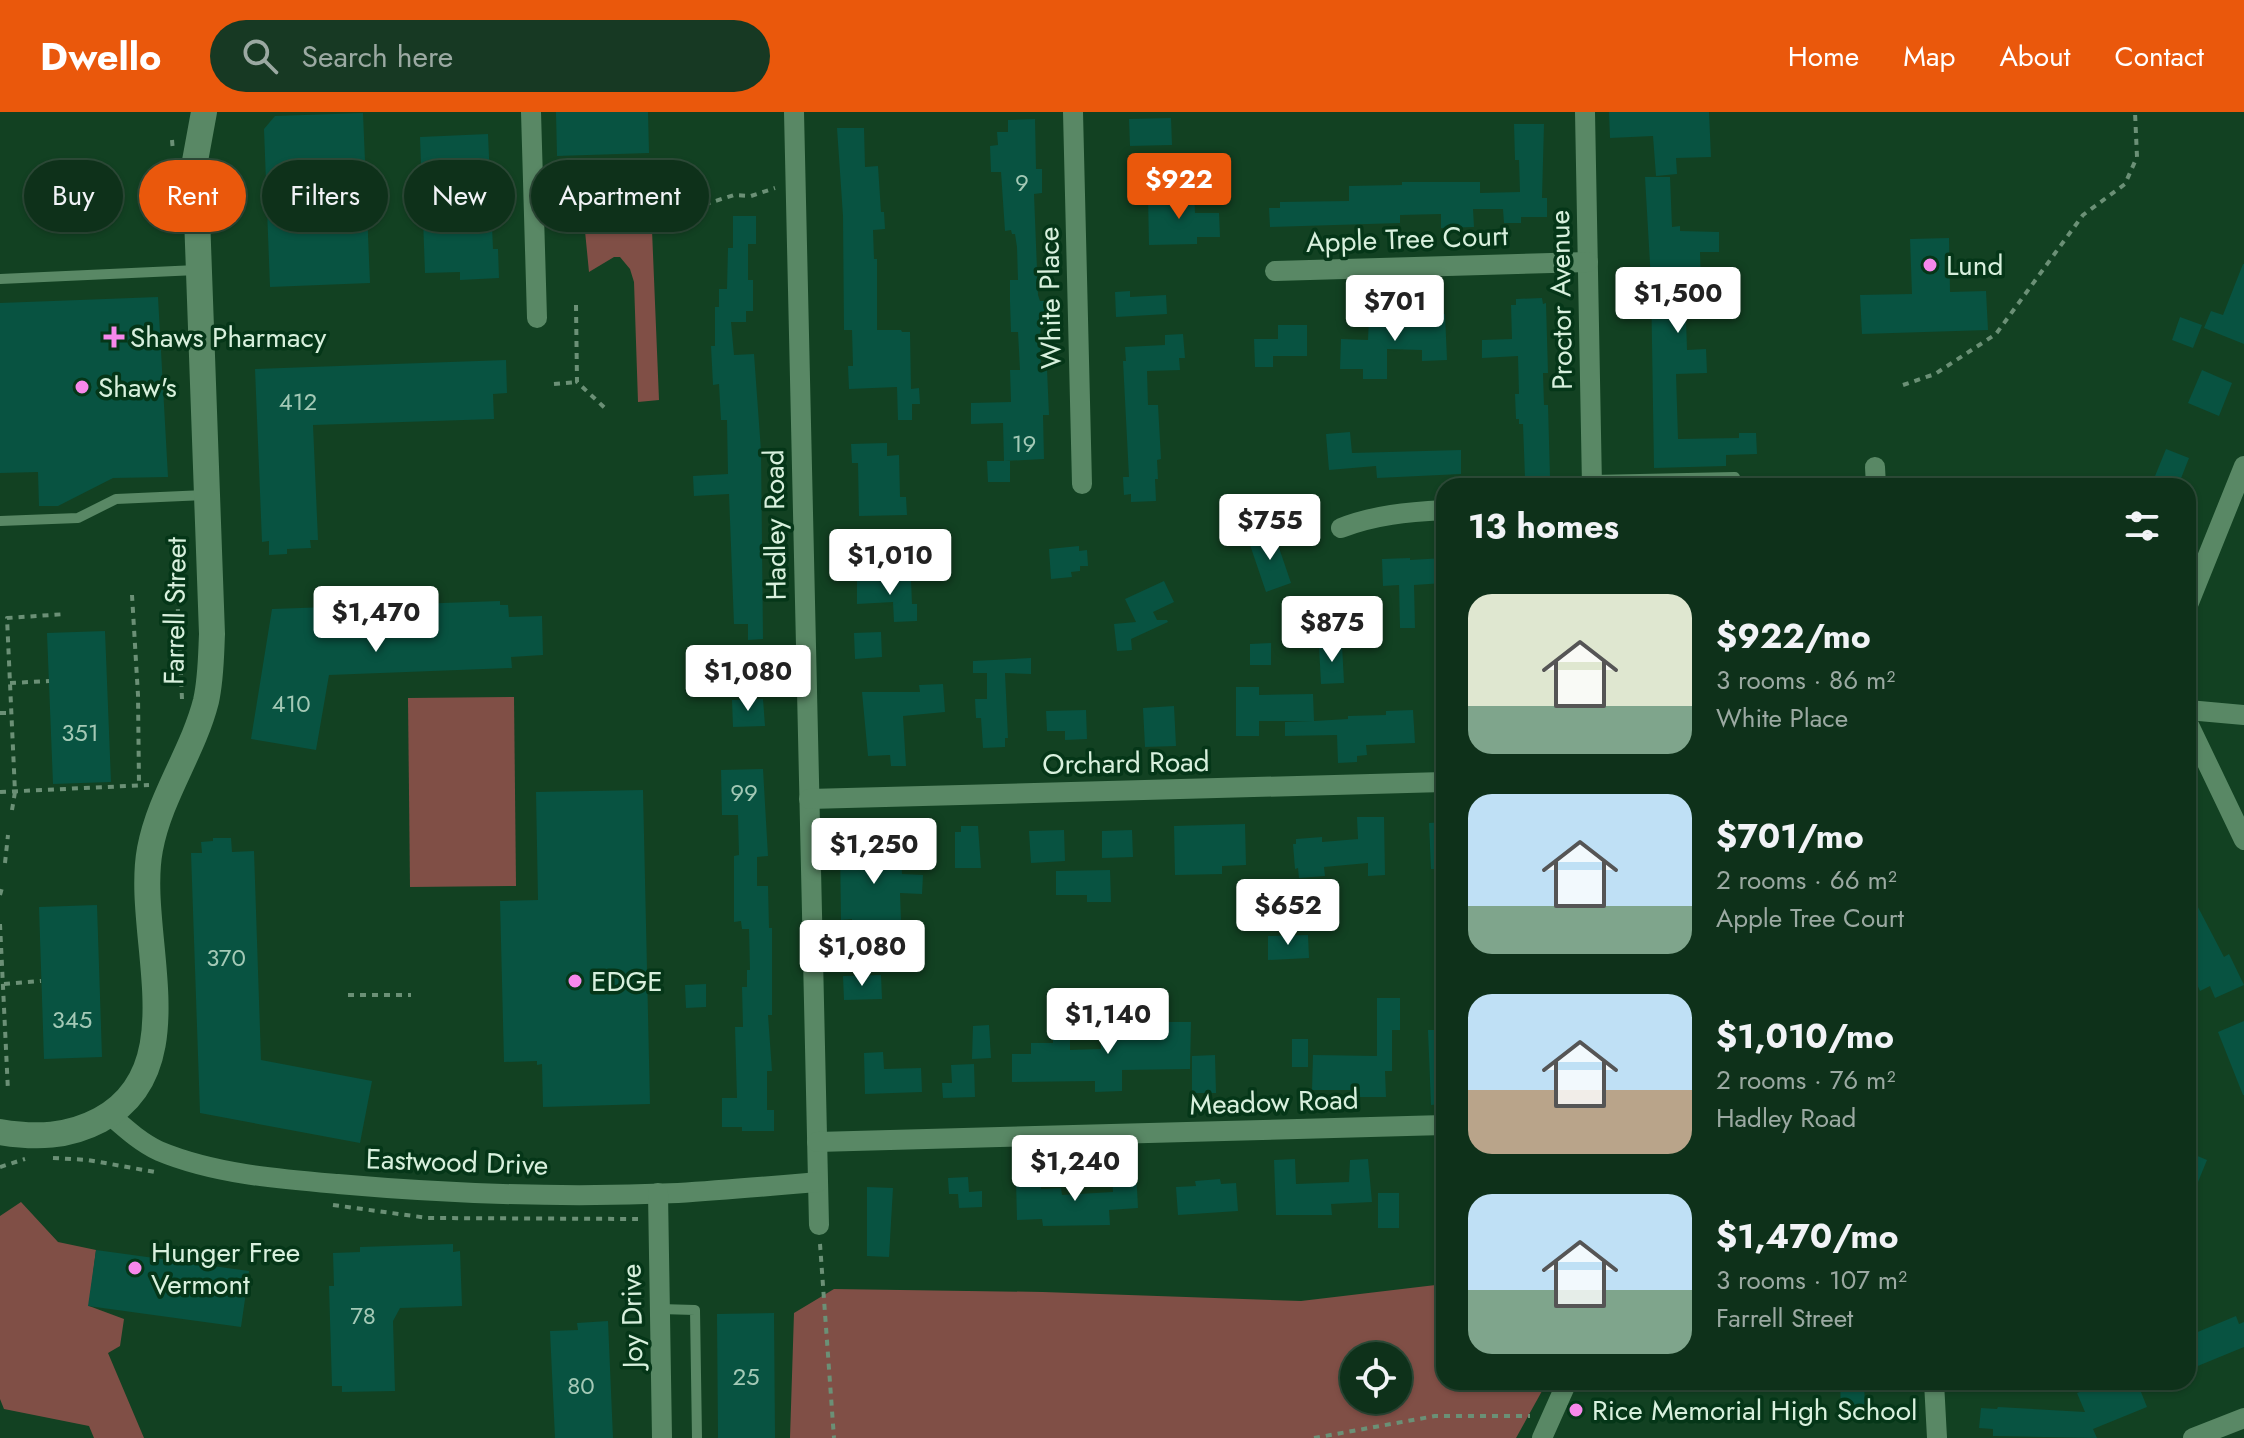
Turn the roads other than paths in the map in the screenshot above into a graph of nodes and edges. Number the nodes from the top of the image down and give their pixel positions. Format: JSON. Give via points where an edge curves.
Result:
{"nodes":[{"id":1,"x":204,"y":112,"type":"edge"},
{"id":2,"x":531,"y":112,"type":"edge"},
{"id":3,"x":794,"y":112,"type":"edge"},
{"id":4,"x":1073,"y":112,"type":"edge"},
{"id":5,"x":1585,"y":112,"type":"edge"},
{"id":6,"x":1588,"y":262,"type":"junction"},
{"id":7,"x":197,"y":270,"type":"junction"},
{"id":8,"x":1275,"y":271,"type":"dead end"},
{"id":9,"x":0,"y":279,"type":"edge"},
{"id":10,"x":537,"y":318,"type":"dead end"},
{"id":11,"x":2244,"y":466,"type":"edge"},
{"id":12,"x":1735,"y":477,"type":"dead end"},
{"id":13,"x":1592,"y":478,"type":"edge"},
{"id":14,"x":1711,"y":478,"type":"edge"},
{"id":15,"x":1082,"y":484,"type":"dead end"},
{"id":16,"x":207,"y":495,"type":"junction"},
{"id":17,"x":1436,"y":511,"type":"edge"},
{"id":18,"x":0,"y":521,"type":"edge"},
{"id":19,"x":1341,"y":528,"type":"dead end"},
{"id":20,"x":2196,"y":585,"type":"edge"},
{"id":21,"x":2196,"y":711,"type":"edge"},
{"id":22,"x":2244,"y":715,"type":"edge"},
{"id":23,"x":2196,"y":740,"type":"edge"},
{"id":24,"x":1436,"y":782,"type":"edge"},
{"id":25,"x":809,"y":799,"type":"junction"},
{"id":26,"x":2244,"y":840,"type":"edge"},
{"id":27,"x":110,"y":1115,"type":"junction"},
{"id":28,"x":1436,"y":1125,"type":"edge"},
{"id":29,"x":0,"y":1132,"type":"edge"},
{"id":30,"x":817,"y":1142,"type":"junction"},
{"id":31,"x":818,"y":1182,"type":"junction"},
{"id":32,"x":658,"y":1193,"type":"junction"},
{"id":33,"x":819,"y":1225,"type":"road end"},
{"id":34,"x":660,"y":1309,"type":"junction"},
{"id":35,"x":1563,"y":1390,"type":"edge"},
{"id":36,"x":1934,"y":1390,"type":"edge"},
{"id":37,"x":2244,"y":1418,"type":"edge"},
{"id":38,"x":662,"y":1438,"type":"edge"},
{"id":39,"x":697,"y":1438,"type":"edge"},
{"id":40,"x":1542,"y":1438,"type":"edge"},
{"id":41,"x":1937,"y":1438,"type":"edge"},
{"id":42,"x":2193,"y":1438,"type":"edge"}],
"edges":[{"from":1,"to":7,"type":"street","name":"Farrell Street","via":[[195,161]]},
{"from":2,"to":10,"type":"street"},
{"from":3,"to":25,"type":"street","name":"Hadley Road"},
{"from":4,"to":15,"type":"street","name":"White Place"},
{"from":5,"to":6,"type":"street","name":"Proctor Avenue"},
{"from":6,"to":8,"type":"street","name":"Apple Tree Court"},
{"from":6,"to":13,"type":"street","name":"Proctor Avenue"},
{"from":7,"to":9,"type":"lane"},
{"from":7,"to":16,"type":"street","name":"Farrell Street"},
{"from":11,"to":20,"type":"street"},
{"from":12,"to":14,"type":"lane"},
{"from":16,"to":18,"type":"lane","via":[[116,499],[78,518]]},
{"from":16,"to":27,"type":"street","name":"Farrell Street","via":[[212,634],[206,701],[158,816],[147,880],[154,1037],[147,1073]]},
{"from":17,"to":19,"type":"street","via":[[1363,519]]},
{"from":21,"to":22,"type":"street"},
{"from":23,"to":26,"type":"street"},
{"from":24,"to":25,"type":"street","name":"Orchard Road"},
{"from":25,"to":30,"type":"street","name":"Hadley Road"},
{"from":27,"to":29,"type":"street","name":"Farrell Street","via":[[56,1136]]},
{"from":27,"to":32,"type":"street","name":"Eastwood Drive","via":[[138,1139],[168,1154],[292,1180],[457,1193]]},
{"from":28,"to":30,"type":"street","name":"Meadow Road"},
{"from":30,"to":31,"type":"street","name":"Hadley Road"},
{"from":31,"to":32,"type":"street","name":"Eastwood Drive"},
{"from":31,"to":33,"type":"street","name":"Hadley Road"},
{"from":32,"to":34,"type":"street","name":"Joy Drive"},
{"from":34,"to":38,"type":"street","name":"Joy Drive"},
{"from":34,"to":39,"type":"lane","via":[[695,1310]]},
{"from":35,"to":40,"type":"street"},
{"from":36,"to":41,"type":"street"},
{"from":37,"to":42,"type":"street"}]}
